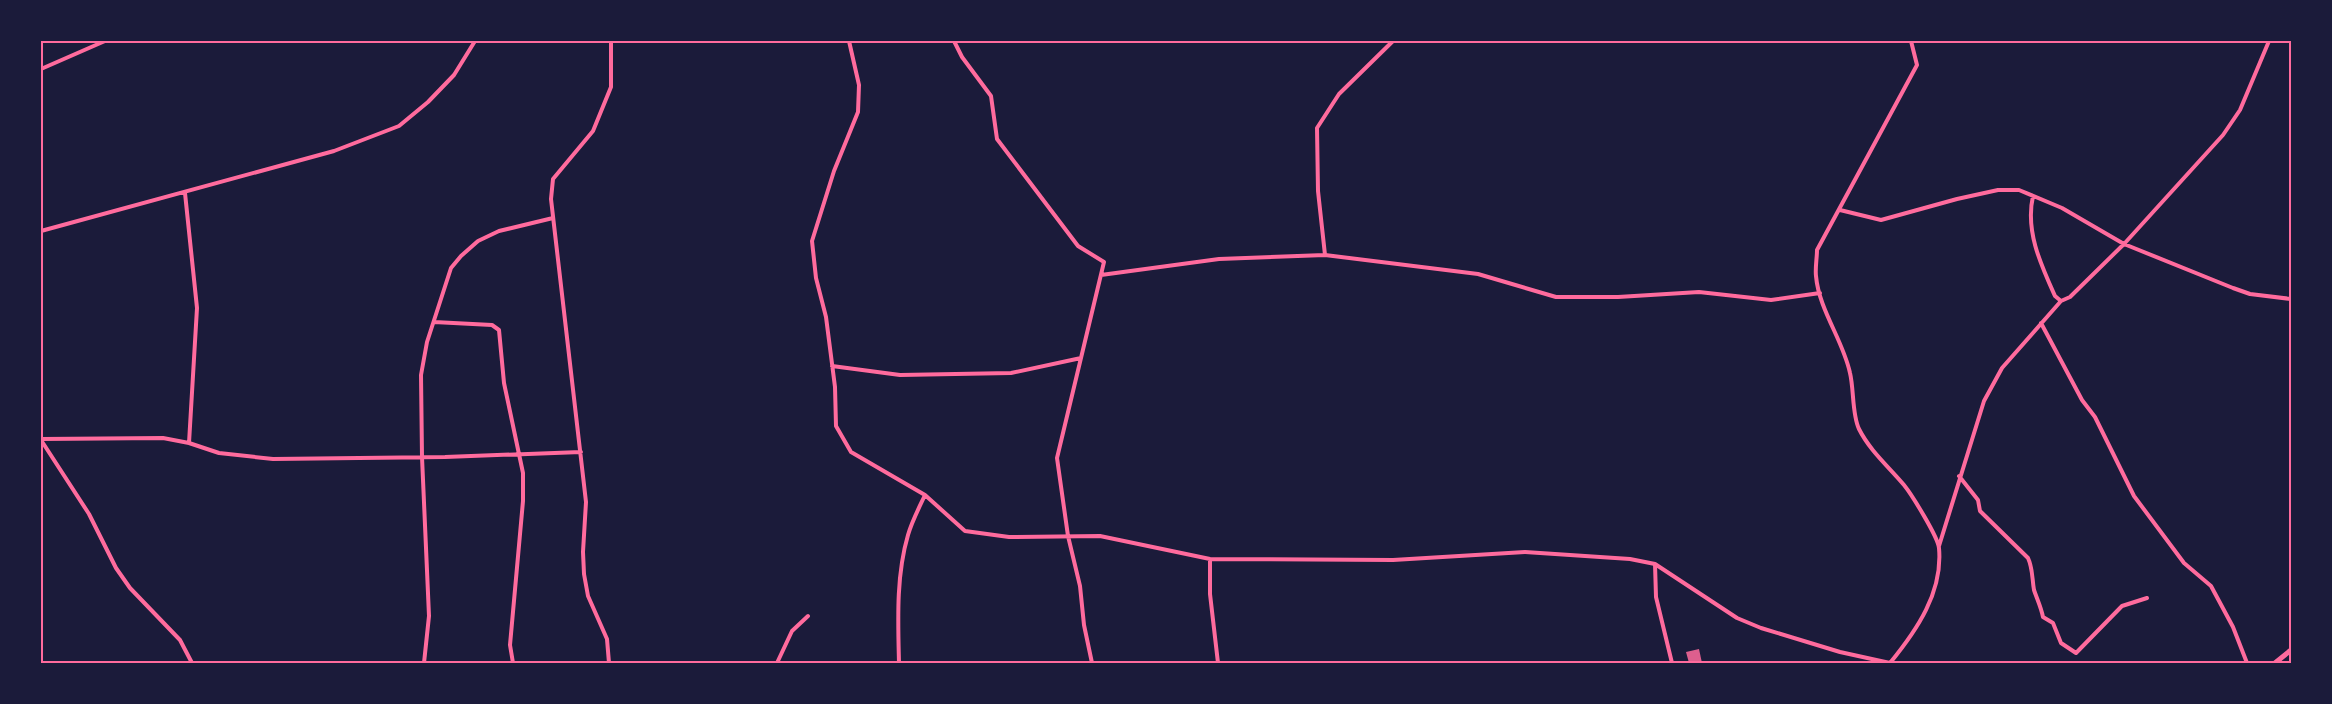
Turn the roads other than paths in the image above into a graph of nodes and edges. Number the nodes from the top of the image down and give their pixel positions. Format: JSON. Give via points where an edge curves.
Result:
{"nodes":[{"id":1,"x":105,"y":41,"type":"edge"},
{"id":2,"x":476,"y":41,"type":"edge"},
{"id":3,"x":612,"y":41,"type":"edge"},
{"id":4,"x":849,"y":41,"type":"edge"},
{"id":5,"x":954,"y":41,"type":"edge"},
{"id":6,"x":1393,"y":41,"type":"edge"},
{"id":7,"x":1911,"y":41,"type":"edge"},
{"id":8,"x":2269,"y":41,"type":"edge"},
{"id":9,"x":41,"y":69,"type":"edge"},
{"id":10,"x":185,"y":193,"type":"junction"},
{"id":11,"x":2033,"y":196,"type":"junction"},
{"id":12,"x":1840,"y":210,"type":"junction"},
{"id":13,"x":553,"y":218,"type":"junction"},
{"id":14,"x":41,"y":231,"type":"edge"},
{"id":15,"x":2124,"y":244,"type":"junction"},
{"id":16,"x":1325,"y":255,"type":"junction"},
{"id":17,"x":1101,"y":275,"type":"junction"},
{"id":18,"x":1820,"y":293,"type":"junction"},
{"id":19,"x":2291,"y":299,"type":"edge"},
{"id":20,"x":2061,"y":301,"type":"junction"},
{"id":21,"x":434,"y":322,"type":"junction"},
{"id":22,"x":2041,"y":323,"type":"junction"},
{"id":23,"x":1081,"y":358,"type":"junction"},
{"id":24,"x":832,"y":366,"type":"junction"},
{"id":25,"x":41,"y":439,"type":"edge"},
{"id":26,"x":189,"y":443,"type":"junction"},
{"id":27,"x":581,"y":452,"type":"junction"},
{"id":28,"x":519,"y":454,"type":"junction"},
{"id":29,"x":422,"y":457,"type":"junction"},
{"id":30,"x":1959,"y":476,"type":"junction"},
{"id":31,"x":925,"y":495,"type":"junction"},
{"id":32,"x":1068,"y":536,"type":"junction"},
{"id":33,"x":1939,"y":546,"type":"junction"},
{"id":34,"x":1210,"y":559,"type":"junction"},
{"id":35,"x":1655,"y":564,"type":"junction"},
{"id":36,"x":2147,"y":598,"type":"dead end"},
{"id":37,"x":808,"y":616,"type":"dead end"},
{"id":38,"x":2291,"y":650,"type":"edge"},
{"id":39,"x":192,"y":663,"type":"edge"},
{"id":40,"x":424,"y":663,"type":"edge"},
{"id":41,"x":513,"y":663,"type":"edge"},
{"id":42,"x":609,"y":663,"type":"edge"},
{"id":43,"x":777,"y":663,"type":"edge"},
{"id":44,"x":899,"y":663,"type":"edge"},
{"id":45,"x":1092,"y":663,"type":"edge"},
{"id":46,"x":1218,"y":663,"type":"edge"},
{"id":47,"x":1672,"y":663,"type":"edge"},
{"id":48,"x":1890,"y":663,"type":"edge"},
{"id":49,"x":2247,"y":663,"type":"edge"},
{"id":50,"x":2275,"y":663,"type":"edge"}],
"edges":[{"from":1,"to":9,"type":"street"},
{"from":2,"to":10,"type":"street","via":[[454,75],[398,126],[334,152]]},
{"from":3,"to":13,"type":"street","via":[[611,87],[593,131],[553,179]]},
{"from":4,"to":24,"type":"street","via":[[858,85],[858,112],[812,241]]},
{"from":5,"to":17,"type":"street","via":[[991,96],[997,140],[1078,246],[1104,262]]},
{"from":6,"to":16,"type":"street","via":[[1339,94],[1317,128],[1318,191]]},
{"from":7,"to":12,"type":"street","via":[[1918,65]]},
{"from":8,"to":15,"type":"street","via":[[2240,110],[2223,135]]},
{"from":10,"to":14,"type":"street"},
{"from":10,"to":26,"type":"street","via":[[197,308]]},
{"from":11,"to":12,"type":"street","via":[[2019,190],[1998,190],[1881,220]]},
{"from":11,"to":15,"type":"street","via":[[2062,208]]},
{"from":11,"to":20,"type":"street","via":[[2031,223],[2036,246],[2055,296]]},
{"from":12,"to":18,"type":"street","via":[[1817,250],[1816,276]]},
{"from":13,"to":21,"type":"street","via":[[499,230],[478,241],[451,268]]},
{"from":13,"to":27,"type":"street"},
{"from":15,"to":19,"type":"street","via":[[2250,294]]},
{"from":15,"to":20,"type":"street","via":[[2070,297]]},
{"from":16,"to":17,"type":"street","via":[[1219,259]]},
{"from":16,"to":18,"type":"street","via":[[1478,274],[1556,297],[1699,292],[1771,300]]},
{"from":17,"to":23,"type":"street"},
{"from":18,"to":33,"type":"street","via":[[1850,371],[1858,427],[1921,509]]},
{"from":20,"to":22,"type":"street"},
{"from":21,"to":28,"type":"street","via":[[492,325],[499,330],[504,383]]},
{"from":21,"to":29,"type":"street","via":[[421,375]]},
{"from":22,"to":30,"type":"street","via":[[2002,368],[1984,401]]},
{"from":22,"to":49,"type":"street","via":[[2134,496],[2184,563],[2210,586],[2233,627]]},
{"from":23,"to":24,"type":"street","via":[[1011,373],[900,375]]},
{"from":23,"to":32,"type":"street","via":[[1057,458]]},
{"from":24,"to":31,"type":"street","via":[[836,426],[851,452]]},
{"from":25,"to":26,"type":"street","via":[[163,438]]},
{"from":25,"to":39,"type":"street","via":[[89,514],[116,568],[130,588],[180,640]]},
{"from":26,"to":29,"type":"street","via":[[219,453],[273,458]]},
{"from":27,"to":28,"type":"street"},
{"from":27,"to":42,"type":"street","via":[[586,502],[584,574],[588,596],[606,639]]},
{"from":28,"to":29,"type":"street"},
{"from":28,"to":41,"type":"street","via":[[523,501],[511,626]]},
{"from":29,"to":40,"type":"street","via":[[429,616]]},
{"from":30,"to":33,"type":"street"},
{"from":30,"to":36,"type":"street","via":[[1978,500],[1980,511],[2028,558],[2043,617],[2053,623],[2061,643],[2076,653],[2122,606]]},
{"from":31,"to":32,"type":"street","via":[[965,531],[1009,537]]},
{"from":31,"to":44,"type":"street","via":[[908,535],[898,603]]},
{"from":32,"to":34,"type":"street","via":[[1100,536]]},
{"from":32,"to":45,"type":"street","via":[[1080,586]]},
{"from":33,"to":48,"type":"street","via":[[1938,584],[1924,615]]},
{"from":34,"to":35,"type":"street","via":[[1393,560],[1525,552],[1630,559]]},
{"from":34,"to":46,"type":"street","via":[[1210,594]]},
{"from":35,"to":47,"type":"street","via":[[1656,597]]},
{"from":35,"to":48,"type":"street","via":[[1736,618],[1794,639]]},
{"from":37,"to":43,"type":"street","via":[[792,631]]},
{"from":38,"to":50,"type":"main road"}]}
